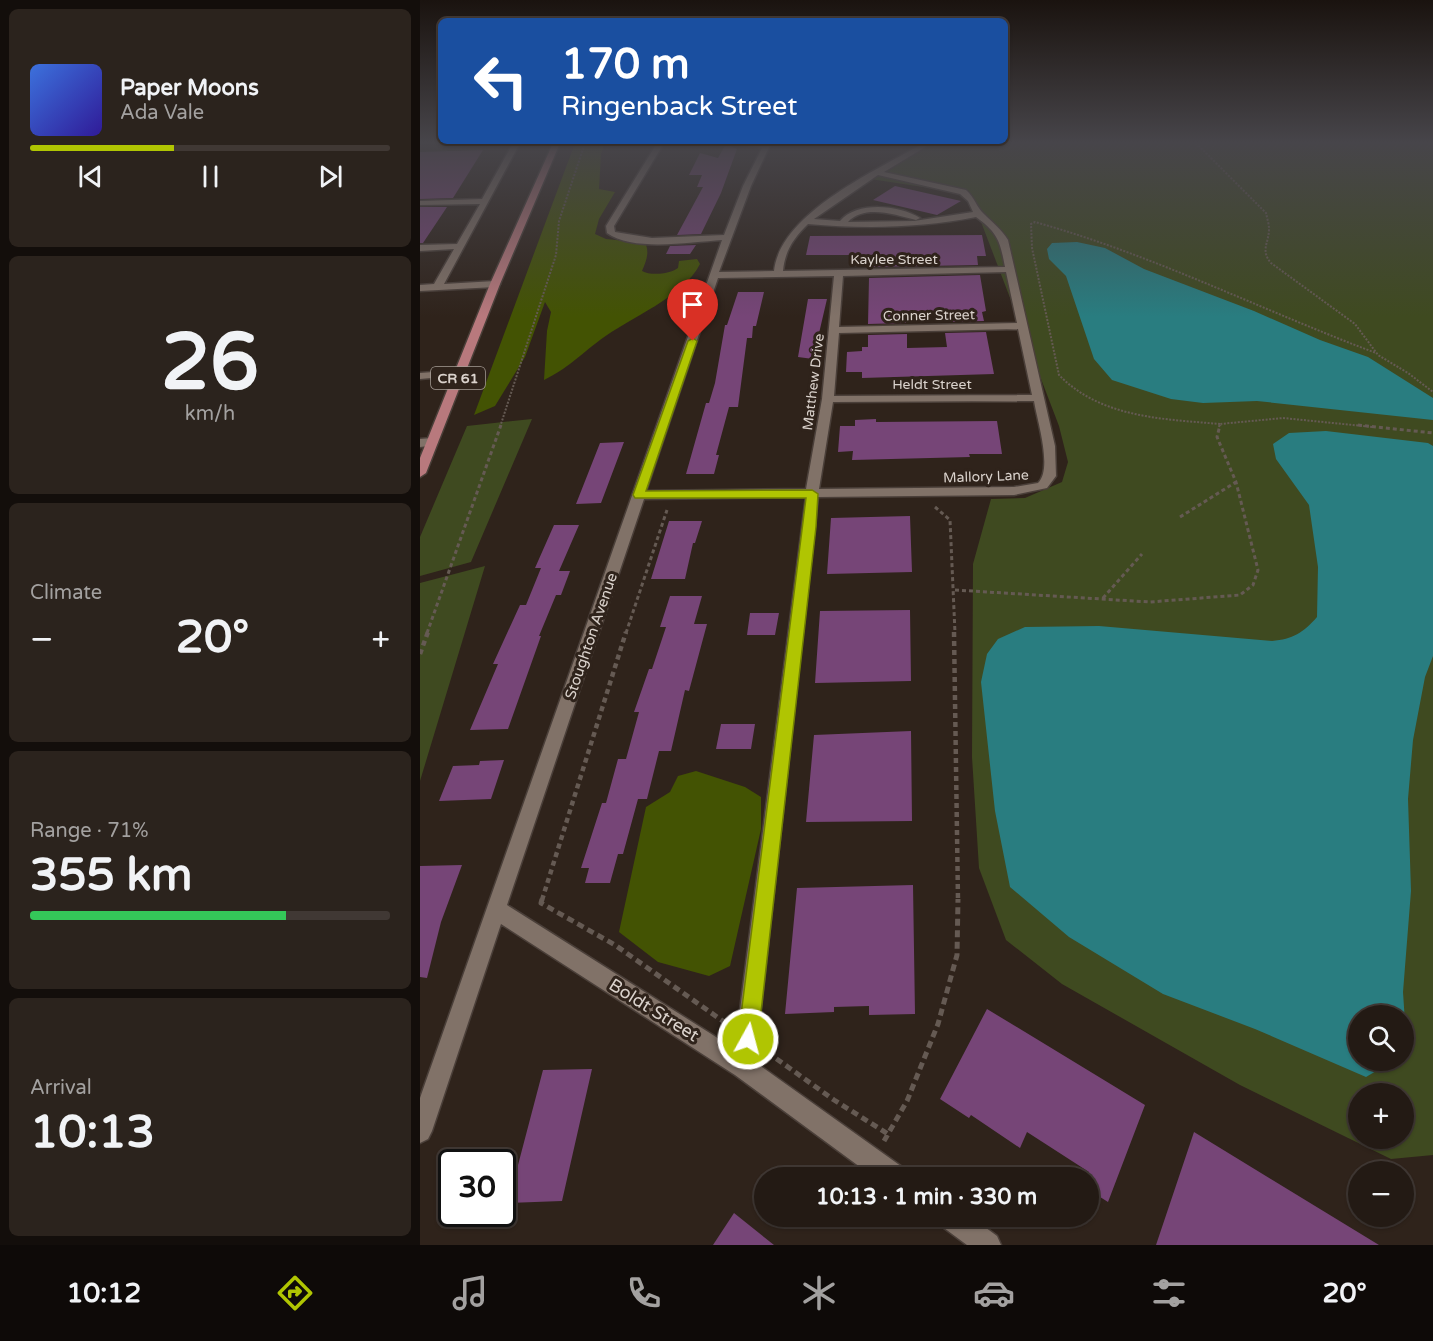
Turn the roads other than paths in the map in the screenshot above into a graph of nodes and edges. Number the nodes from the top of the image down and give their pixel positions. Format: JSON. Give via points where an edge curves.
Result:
{"nodes":[{"id":1,"x":481,"y":201,"type":"edge"},
{"id":2,"x":484,"y":201,"type":"edge"},
{"id":3,"x":532,"y":201,"type":"edge"},
{"id":4,"x":625,"y":201,"type":"edge"},
{"id":5,"x":743,"y":201,"type":"edge"},
{"id":6,"x":832,"y":201,"type":"edge"},
{"id":7,"x":972,"y":201,"type":"edge"},
{"id":8,"x":420,"y":203,"type":"edge"},
{"id":9,"x":978,"y":214,"type":"junction"},
{"id":10,"x":807,"y":221,"type":"junction"},
{"id":11,"x":922,"y":222,"type":"junction"},
{"id":12,"x":842,"y":224,"type":"junction"},
{"id":13,"x":727,"y":237,"type":"junction"},
{"id":14,"x":460,"y":246,"type":"junction"},
{"id":15,"x":420,"y":248,"type":"edge"},
{"id":16,"x":1010,"y":269,"type":"junction"},
{"id":17,"x":839,"y":272,"type":"junction"},
{"id":18,"x":778,"y":273,"type":"junction"},
{"id":19,"x":716,"y":275,"type":"junction"},
{"id":20,"x":495,"y":284,"type":"junction"},
{"id":21,"x":420,"y":288,"type":"edge"},
{"id":22,"x":436,"y":288,"type":"junction"},
{"id":23,"x":1023,"y":326,"type":"junction"},
{"id":24,"x":835,"y":330,"type":"junction"},
{"id":25,"x":460,"y":373,"type":"junction"},
{"id":26,"x":420,"y":376,"type":"edge"},
{"id":27,"x":1037,"y":398,"type":"junction"},
{"id":28,"x":828,"y":399,"type":"junction"},
{"id":29,"x":426,"y":443,"type":"edge"},
{"id":30,"x":420,"y":473,"type":"edge"},
{"id":31,"x":812,"y":494,"type":"junction"},
{"id":32,"x":639,"y":495,"type":"junction"},
{"id":33,"x":497,"y":910,"type":"junction"},
{"id":34,"x":743,"y":1067,"type":"junction"},
{"id":35,"x":420,"y":1131,"type":"edge"},
{"id":36,"x":882,"y":1167,"type":"edge"},
{"id":37,"x":964,"y":1227,"type":"edge"},
{"id":38,"x":988,"y":1245,"type":"edge"}],
"edges":[{"from":1,"to":8,"type":"street"},
{"from":2,"to":14,"type":"street"},
{"from":3,"to":20,"type":"main road","number":"CR 61"},
{"from":4,"to":13,"type":"street","via":[[610,226],[611,234],[641,239]]},
{"from":5,"to":13,"type":"street","name":"Stoughton Avenue"},
{"from":6,"to":10,"type":"street"},
{"from":7,"to":9,"type":"street","name":"Mallory Lane"},
{"from":9,"to":11,"type":"street"},
{"from":9,"to":16,"type":"street","name":"Mallory Lane","via":[[1004,240]]},
{"from":10,"to":12,"type":"street"},
{"from":10,"to":18,"type":"street","via":[[783,250]]},
{"from":11,"to":12,"type":"street"},
{"from":11,"to":12,"type":"street","via":[[868,210],[850,214]]},
{"from":13,"to":19,"type":"street","name":"Stoughton Avenue"},
{"from":14,"to":15,"type":"street"},
{"from":14,"to":22,"type":"street"},
{"from":16,"to":17,"type":"street","name":"Kaylee Street"},
{"from":16,"to":23,"type":"street","name":"Mallory Lane"},
{"from":17,"to":18,"type":"street","name":"Kaylee Street"},
{"from":17,"to":24,"type":"street","name":"Matthew Drive"},
{"from":18,"to":19,"type":"street","name":"Kaylee Street"},
{"from":19,"to":32,"type":"street","name":"Stoughton Avenue"},
{"from":20,"to":22,"type":"street"},
{"from":20,"to":25,"type":"main road","number":"CR 61"},
{"from":21,"to":22,"type":"street"},
{"from":23,"to":24,"type":"street","name":"Conner Street"},
{"from":23,"to":27,"type":"street","name":"Mallory Lane"},
{"from":24,"to":28,"type":"street","name":"Matthew Drive"},
{"from":25,"to":26,"type":"street"},
{"from":25,"to":29,"type":"main road","number":"CR 61"},
{"from":27,"to":28,"type":"street","name":"Heldt Street"},
{"from":27,"to":31,"type":"street","name":"Mallory Lane","via":[[1051,468],[1048,481],[1040,489]]},
{"from":28,"to":31,"type":"street","name":"Matthew Drive"},
{"from":29,"to":30,"type":"main road","number":"CR 61"},
{"from":31,"to":32,"type":"street"},
{"from":31,"to":34,"type":"street","name":"Matthew Drive"},
{"from":32,"to":33,"type":"street","name":"Stoughton Avenue"},
{"from":33,"to":34,"type":"street","name":"Boldt Street"},
{"from":33,"to":35,"type":"street","name":"Stoughton Avenue"},
{"from":34,"to":36,"type":"street","name":"Boldt Street"},
{"from":37,"to":38,"type":"street"}]}
